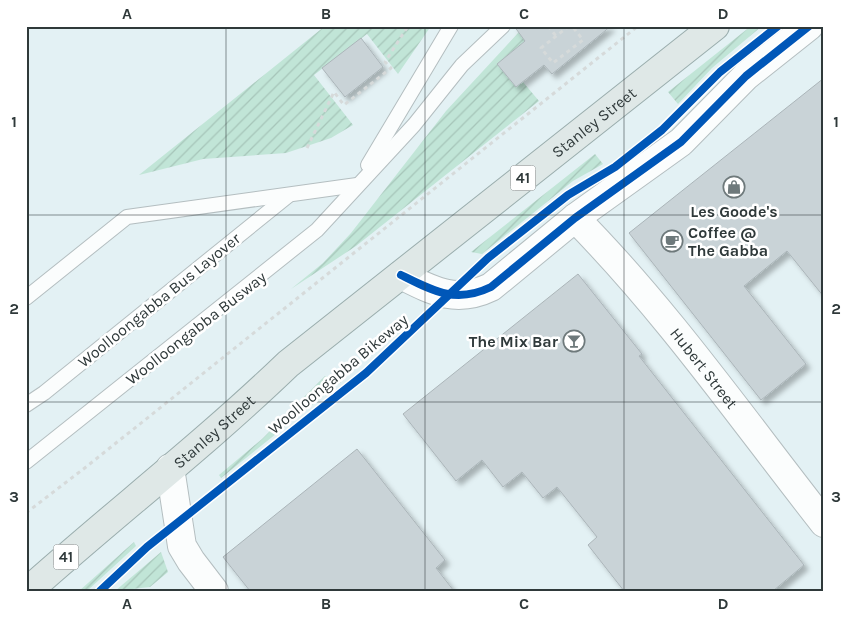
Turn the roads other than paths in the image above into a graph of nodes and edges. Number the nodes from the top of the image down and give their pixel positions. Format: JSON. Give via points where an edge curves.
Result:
{"nodes":[{"id":1,"x":451,"y":26,"type":"edge"},
{"id":2,"x":502,"y":26,"type":"edge"},
{"id":3,"x":715,"y":26,"type":"edge"},
{"id":4,"x":809,"y":26,"type":"edge"},
{"id":5,"x":357,"y":185,"type":"junction"},
{"id":6,"x":290,"y":194,"type":"junction"},
{"id":7,"x":576,"y":218,"type":"junction"},
{"id":8,"x":401,"y":275,"type":"junction"},
{"id":9,"x":26,"y":298,"type":"edge"},
{"id":10,"x":26,"y":405,"type":"edge"},
{"id":11,"x":26,"y":462,"type":"edge"},
{"id":12,"x":170,"y":468,"type":"junction"},
{"id":13,"x":824,"y":523,"type":"edge"},
{"id":14,"x":28,"y":591,"type":"edge"},
{"id":15,"x":214,"y":591,"type":"edge"}],
"edges":[{"from":1,"to":5,"type":"lane","name":"Woolloongabba Busway"},
{"from":2,"to":5,"type":"lane","name":"Woolloongabba Busway","via":[[462,65],[414,125]]},
{"from":3,"to":8,"type":"main road","name":"Stanley Street","number":"41"},
{"from":4,"to":7,"type":"street","via":[[746,76],[681,142]]},
{"from":5,"to":6,"type":"lane"},
{"from":5,"to":11,"type":"lane","name":"Woolloongabba Busway","via":[[317,230],[295,249]]},
{"from":6,"to":9,"type":"lane","via":[[127,217]]},
{"from":6,"to":10,"type":"lane","name":"Woolloongabba Bus Layover"},
{"from":7,"to":8,"type":"street","via":[[502,278],[476,294],[448,294]]},
{"from":7,"to":13,"type":"street","name":"Hubert Street","via":[[664,318]]},
{"from":8,"to":12,"type":"main road","name":"Stanley Street","number":"41","via":[[288,364],[233,417]]},
{"from":12,"to":14,"type":"main road","name":"Stanley Street","number":"41"},
{"from":12,"to":15,"type":"street","via":[[182,546]]}]}
